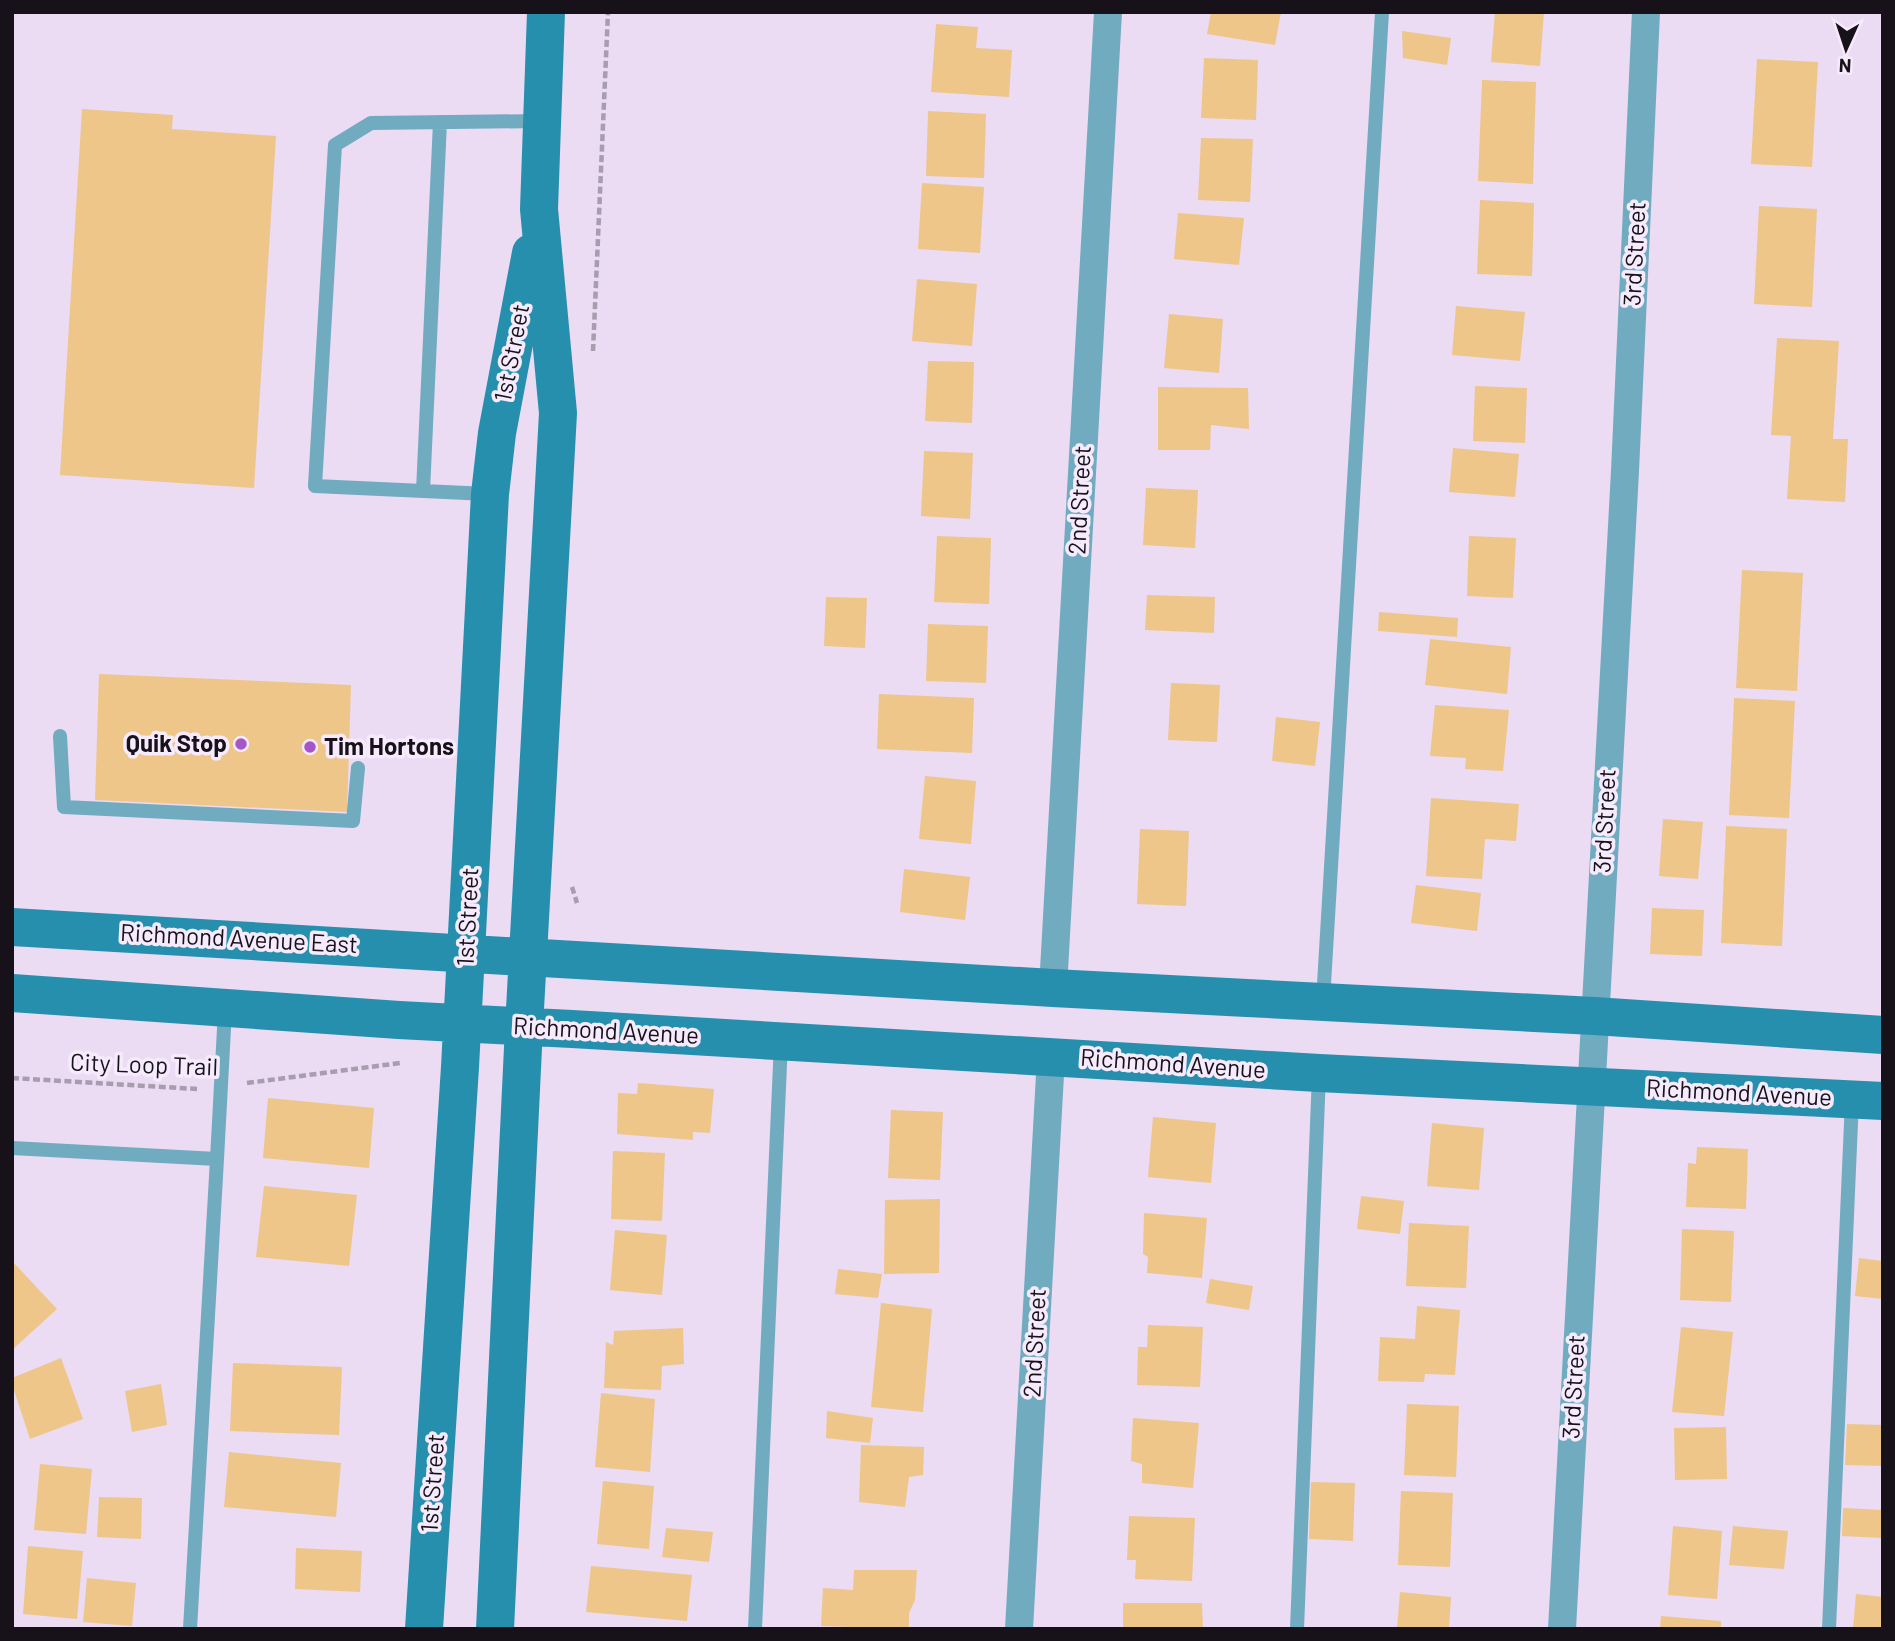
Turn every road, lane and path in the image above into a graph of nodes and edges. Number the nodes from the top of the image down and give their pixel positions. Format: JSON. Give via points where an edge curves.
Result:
{"nodes":[{"id":1,"x":546,"y":12,"type":"edge"},
{"id":2,"x":1108,"y":12,"type":"edge"},
{"id":3,"x":1382,"y":12,"type":"edge"},
{"id":4,"x":1646,"y":12,"type":"edge"},
{"id":5,"x":541,"y":121,"type":"junction"},
{"id":6,"x":440,"y":122,"type":"junction"},
{"id":7,"x":539,"y":209,"type":"junction"},
{"id":8,"x":423,"y":491,"type":"junction"},
{"id":9,"x":490,"y":494,"type":"junction"},
{"id":10,"x":60,"y":736,"type":"dead end"},
{"id":11,"x":358,"y":768,"type":"dead end"},
{"id":12,"x":12,"y":927,"type":"edge"},
{"id":13,"x":466,"y":953,"type":"junction"},
{"id":14,"x":528,"y":957,"type":"junction"},
{"id":15,"x":1053,"y":988,"type":"junction"},
{"id":16,"x":12,"y":993,"type":"edge"},
{"id":17,"x":1323,"y":1002,"type":"junction"},
{"id":18,"x":225,"y":1008,"type":"junction"},
{"id":19,"x":1594,"y":1016,"type":"junction"},
{"id":20,"x":463,"y":1024,"type":"junction"},
{"id":21,"x":524,"y":1027,"type":"junction"},
{"id":22,"x":1883,"y":1035,"type":"edge"},
{"id":23,"x":781,"y":1041,"type":"junction"},
{"id":24,"x":1051,"y":1057,"type":"junction"},
{"id":25,"x":400,"y":1063,"type":"dead end"},
{"id":26,"x":1319,"y":1073,"type":"junction"},
{"id":27,"x":12,"y":1078,"type":"edge"},
{"id":28,"x":221,"y":1086,"type":"junction"},
{"id":29,"x":1590,"y":1086,"type":"junction"},
{"id":30,"x":1868,"y":1100,"type":"edge"},
{"id":31,"x":12,"y":1148,"type":"edge"},
{"id":32,"x":217,"y":1159,"type":"junction"},
{"id":33,"x":190,"y":1629,"type":"edge"},
{"id":34,"x":424,"y":1629,"type":"edge"},
{"id":35,"x":495,"y":1629,"type":"edge"},
{"id":36,"x":755,"y":1629,"type":"edge"},
{"id":37,"x":1019,"y":1629,"type":"edge"},
{"id":38,"x":1297,"y":1629,"type":"edge"},
{"id":39,"x":1562,"y":1629,"type":"edge"},
{"id":40,"x":1829,"y":1629,"type":"edge"}],
"edges":[{"from":1,"to":5,"type":"main road","name":"1st Street"},
{"from":2,"to":15,"type":"street","name":"2nd Street"},
{"from":3,"to":17,"type":"lane"},
{"from":4,"to":19,"type":"street","name":"3rd Street"},
{"from":5,"to":6,"type":"lane"},
{"from":5,"to":7,"type":"main road","name":"1st Street"},
{"from":6,"to":8,"type":"lane"},
{"from":6,"to":8,"type":"lane","via":[[371,123],[335,145],[315,486]]},
{"from":7,"to":9,"type":"main road","name":"1st Street"},
{"from":7,"to":14,"type":"main road","name":"1st Street","via":[[558,412]]},
{"from":8,"to":9,"type":"lane"},
{"from":9,"to":13,"type":"main road","name":"1st Street"},
{"from":10,"to":11,"type":"lane","via":[[64,807],[354,821]]},
{"from":12,"to":13,"type":"main road","name":"Richmond Avenue East"},
{"from":13,"to":14,"type":"main road"},
{"from":13,"to":20,"type":"main road","name":"1st Street"},
{"from":14,"to":15,"type":"main road"},
{"from":14,"to":21,"type":"main road","name":"1st Street"},
{"from":15,"to":17,"type":"main road"},
{"from":16,"to":18,"type":"main road"},
{"from":17,"to":19,"type":"main road"},
{"from":18,"to":20,"type":"main road"},
{"from":18,"to":28,"type":"lane"},
{"from":19,"to":22,"type":"main road"},
{"from":19,"to":29,"type":"street","name":"3rd Street"},
{"from":20,"to":21,"type":"main road","name":"Richmond Avenue"},
{"from":20,"to":34,"type":"main road","name":"1st Street"},
{"from":21,"to":23,"type":"main road","name":"Richmond Avenue"},
{"from":21,"to":35,"type":"main road","name":"1st Street"},
{"from":23,"to":24,"type":"main road","name":"Richmond Avenue"},
{"from":23,"to":36,"type":"lane"},
{"from":24,"to":26,"type":"main road","name":"Richmond Avenue"},
{"from":24,"to":37,"type":"street","name":"2nd Street"},
{"from":25,"to":28,"type":"path","name":"City Loop Trail"},
{"from":26,"to":29,"type":"main road","name":"Richmond Avenue"},
{"from":26,"to":38,"type":"lane"},
{"from":27,"to":28,"type":"path","name":"City Loop Trail","via":[[198,1089]]},
{"from":28,"to":32,"type":"lane"},
{"from":29,"to":30,"type":"main road","name":"Richmond Avenue"},
{"from":29,"to":39,"type":"street","name":"3rd Street"},
{"from":30,"to":40,"type":"lane"},
{"from":31,"to":32,"type":"lane"},
{"from":32,"to":33,"type":"lane"}]}
